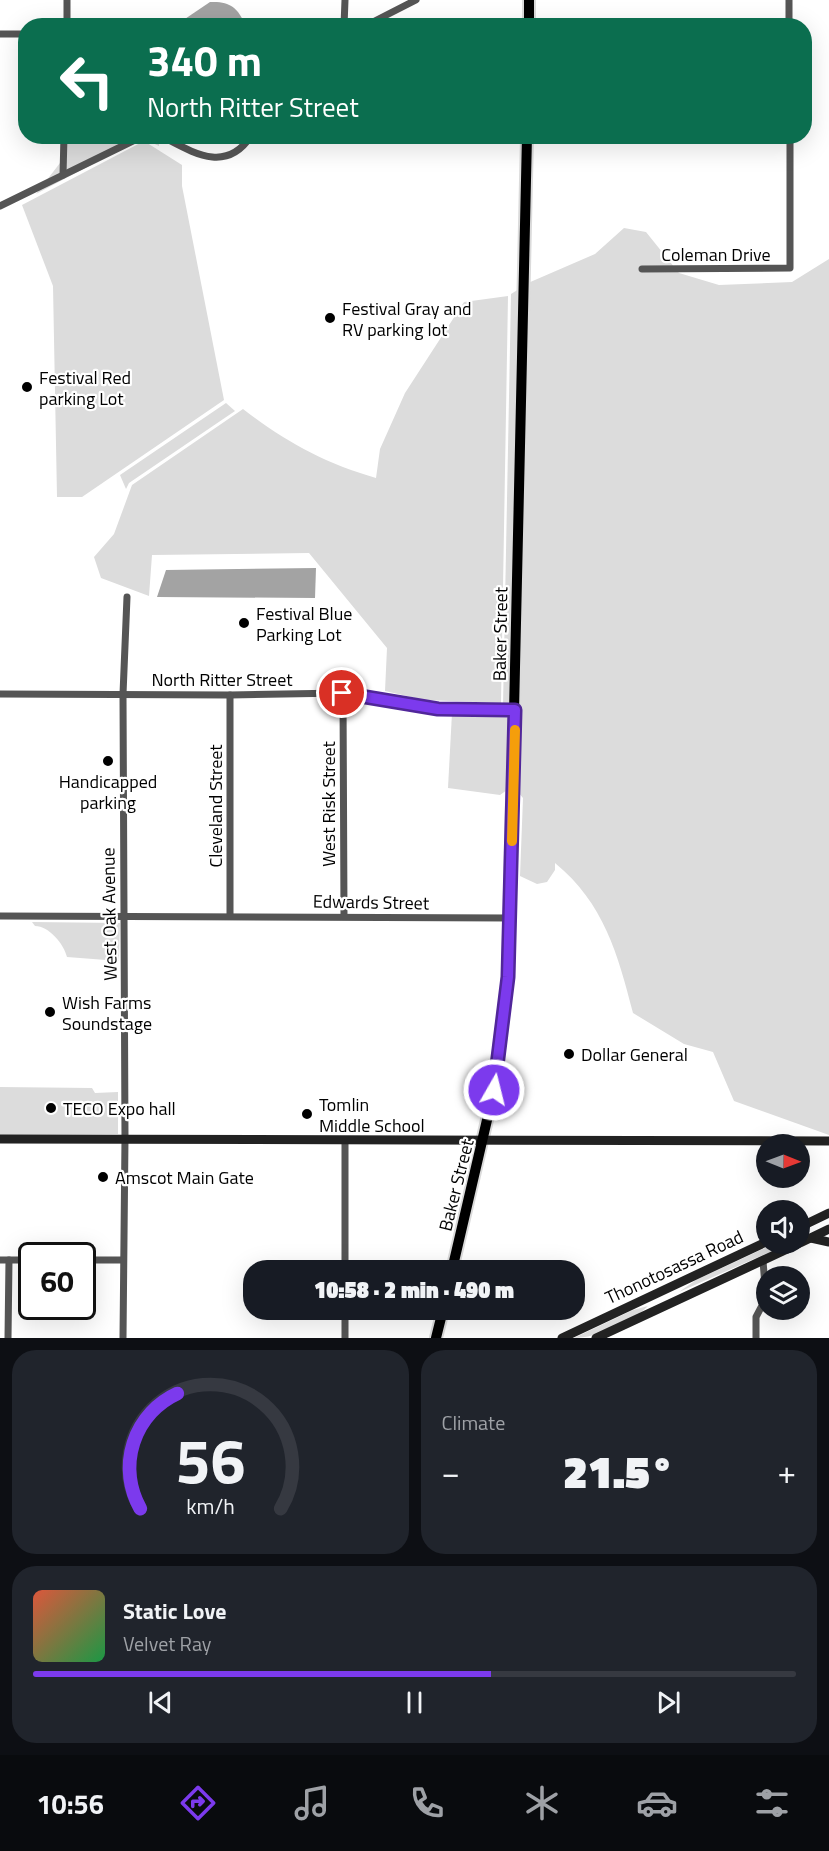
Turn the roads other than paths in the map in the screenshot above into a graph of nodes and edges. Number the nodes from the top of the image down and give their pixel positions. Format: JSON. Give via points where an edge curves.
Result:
{"nodes":[{"id":1,"x":67,"y":0,"type":"edge"},
{"id":2,"x":345,"y":0,"type":"edge"},
{"id":3,"x":416,"y":0,"type":"edge"},
{"id":4,"x":530,"y":0,"type":"edge"},
{"id":5,"x":789,"y":0,"type":"edge"},
{"id":6,"x":67,"y":18,"type":"edge"},
{"id":7,"x":344,"y":18,"type":"edge"},
{"id":8,"x":381,"y":18,"type":"edge"},
{"id":9,"x":529,"y":18,"type":"edge"},
{"id":10,"x":789,"y":18,"type":"edge"},
{"id":11,"x":0,"y":34,"type":"edge"},
{"id":12,"x":18,"y":34,"type":"edge"},
{"id":13,"x":64,"y":144,"type":"edge"},
{"id":14,"x":127,"y":144,"type":"edge"},
{"id":15,"x":174,"y":144,"type":"edge"},
{"id":16,"x":243,"y":144,"type":"edge"},
{"id":17,"x":527,"y":144,"type":"edge"},
{"id":18,"x":790,"y":144,"type":"edge"},
{"id":19,"x":63,"y":175,"type":"junction"},
{"id":20,"x":0,"y":206,"type":"edge"},
{"id":21,"x":642,"y":269,"type":"dead end"},
{"id":22,"x":127,"y":597,"type":"dead end"},
{"id":23,"x":342,"y":693,"type":"junction"},
{"id":24,"x":0,"y":694,"type":"edge"},
{"id":25,"x":123,"y":694,"type":"junction"},
{"id":26,"x":230,"y":695,"type":"junction"},
{"id":27,"x":515,"y":710,"type":"junction"},
{"id":28,"x":0,"y":916,"type":"edge"},
{"id":29,"x":230,"y":916,"type":"junction"},
{"id":30,"x":344,"y":916,"type":"junction"},
{"id":31,"x":125,"y":917,"type":"junction"},
{"id":32,"x":511,"y":918,"type":"junction"},
{"id":33,"x":125,"y":1138,"type":"junction"},
{"id":34,"x":0,"y":1139,"type":"edge"},
{"id":35,"x":829,"y":1141,"type":"edge"},
{"id":36,"x":345,"y":1142,"type":"junction"},
{"id":37,"x":484,"y":1142,"type":"junction"},
{"id":38,"x":829,"y":1213,"type":"edge"},
{"id":39,"x":810,"y":1222,"type":"edge"},
{"id":40,"x":829,"y":1229,"type":"edge"},
{"id":41,"x":811,"y":1238,"type":"joint"},
{"id":42,"x":829,"y":1242,"type":"edge"},
{"id":43,"x":756,"y":1247,"type":"edge"},
{"id":44,"x":776,"y":1254,"type":"edge"},
{"id":45,"x":0,"y":1260,"type":"edge"},
{"id":46,"x":9,"y":1260,"type":"junction"},
{"id":47,"x":18,"y":1260,"type":"edge"},
{"id":48,"x":96,"y":1260,"type":"edge"},
{"id":49,"x":123,"y":1260,"type":"junction"},
{"id":50,"x":345,"y":1260,"type":"edge"},
{"id":51,"x":454,"y":1260,"type":"edge"},
{"id":52,"x":763,"y":1260,"type":"junction"},
{"id":53,"x":345,"y":1320,"type":"edge"},
{"id":54,"x":440,"y":1320,"type":"edge"},
{"id":55,"x":8,"y":1338,"type":"edge"},
{"id":56,"x":123,"y":1338,"type":"edge"},
{"id":57,"x":345,"y":1338,"type":"edge"},
{"id":58,"x":436,"y":1338,"type":"edge"},
{"id":59,"x":562,"y":1338,"type":"edge"},
{"id":60,"x":596,"y":1338,"type":"edge"},
{"id":61,"x":756,"y":1338,"type":"edge"}],
"edges":[{"from":1,"to":6,"type":"street"},
{"from":2,"to":7,"type":"street"},
{"from":3,"to":8,"type":"street"},
{"from":4,"to":9,"type":"main road"},
{"from":5,"to":10,"type":"street"},
{"from":11,"to":12,"type":"street"},
{"from":13,"to":19,"type":"street"},
{"from":14,"to":19,"type":"street"},
{"from":15,"to":16,"type":"street","via":[[189,153],[211,157],[237,150]]},
{"from":17,"to":27,"type":"main road","name":"Baker Street"},
{"from":18,"to":21,"type":"street","name":"Coleman Drive","via":[[790,268]]},
{"from":19,"to":20,"type":"street"},
{"from":22,"to":25,"type":"street","name":"West Oak Avenue"},
{"from":23,"to":26,"type":"street","name":"North Ritter Street"},
{"from":23,"to":27,"type":"street","name":"North Ritter Street","via":[[438,709]]},
{"from":23,"to":30,"type":"street","name":"West Risk Street"},
{"from":24,"to":25,"type":"street","name":"North Ritter Street"},
{"from":25,"to":26,"type":"street","name":"North Ritter Street"},
{"from":25,"to":31,"type":"street","name":"West Oak Avenue"},
{"from":26,"to":29,"type":"street","name":"Cleveland Street"},
{"from":27,"to":32,"type":"main road","name":"Baker Street"},
{"from":28,"to":31,"type":"street","name":"Edwards Street"},
{"from":29,"to":30,"type":"street","name":"Edwards Street"},
{"from":29,"to":31,"type":"street","name":"Edwards Street"},
{"from":30,"to":32,"type":"street","name":"Edwards Street"},
{"from":31,"to":33,"type":"street","name":"West Oak Avenue"},
{"from":32,"to":37,"type":"main road","name":"Baker Street","via":[[503,1031]]},
{"from":33,"to":34,"type":"street"},
{"from":33,"to":36,"type":"street"},
{"from":33,"to":49,"type":"street","name":"West Oak Avenue"},
{"from":35,"to":37,"type":"street"},
{"from":36,"to":37,"type":"street"},
{"from":36,"to":50,"type":"street"},
{"from":37,"to":51,"type":"main road","name":"Baker Street"},
{"from":38,"to":39,"type":"street"},
{"from":40,"to":41,"type":"street","name":"Thonotosassa Road"},
{"from":41,"to":42,"type":"street"},
{"from":43,"to":59,"type":"street","name":"Thonotosassa Road"},
{"from":44,"to":52,"type":"street","name":"Thonotosassa Road"},
{"from":45,"to":46,"type":"street"},
{"from":46,"to":47,"type":"street"},
{"from":46,"to":55,"type":"street"},
{"from":48,"to":49,"type":"street"},
{"from":49,"to":56,"type":"street","name":"West Oak Avenue"},
{"from":52,"to":60,"type":"street","name":"Thonotosassa Road"},
{"from":52,"to":61,"type":"street","via":[[766,1298],[756,1317]]},
{"from":53,"to":57,"type":"street"},
{"from":54,"to":58,"type":"main road"}]}
